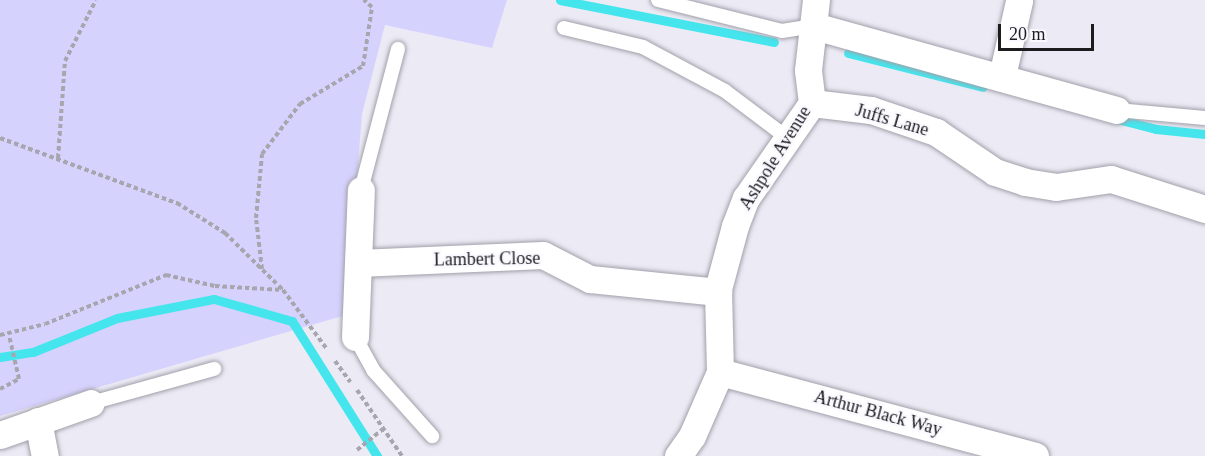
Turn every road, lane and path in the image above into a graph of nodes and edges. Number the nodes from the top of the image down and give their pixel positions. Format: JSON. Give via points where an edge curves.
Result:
{"nodes":[{"id":1,"x":96,"y":0,"type":"edge"},
{"id":2,"x":364,"y":0,"type":"edge"},
{"id":3,"x":658,"y":0,"type":"edge"},
{"id":4,"x":1019,"y":1,"type":"edge"},
{"id":5,"x":815,"y":13,"type":"edge"},
{"id":6,"x":564,"y":28,"type":"dead end"},
{"id":7,"x":398,"y":49,"type":"dead end"},
{"id":8,"x":1002,"y":76,"type":"junction"},
{"id":9,"x":812,"y":103,"type":"junction"},
{"id":10,"x":1117,"y":110,"type":"joint"},
{"id":11,"x":1205,"y":118,"type":"edge"},
{"id":12,"x":0,"y":138,"type":"edge"},
{"id":13,"x":789,"y":139,"type":"junction"},
{"id":14,"x":58,"y":159,"type":"junction"},
{"id":15,"x":361,"y":190,"type":"joint"},
{"id":16,"x":1205,"y":209,"type":"edge"},
{"id":17,"x":358,"y":263,"type":"junction"},
{"id":18,"x":262,"y":269,"type":"junction"},
{"id":19,"x":283,"y":290,"type":"junction"},
{"id":20,"x":718,"y":292,"type":"junction"},
{"id":21,"x":0,"y":335,"type":"edge"},
{"id":22,"x":9,"y":336,"type":"junction"},
{"id":23,"x":355,"y":337,"type":"joint"},
{"id":24,"x":214,"y":369,"type":"dead end"},
{"id":25,"x":720,"y":372,"type":"junction"},
{"id":26,"x":0,"y":389,"type":"edge"},
{"id":27,"x":91,"y":403,"type":"joint"},
{"id":28,"x":38,"y":421,"type":"junction"},
{"id":29,"x":384,"y":428,"type":"junction"},
{"id":30,"x":0,"y":435,"type":"edge"},
{"id":31,"x":432,"y":436,"type":"dead end"},
{"id":32,"x":954,"y":445,"type":"edge"},
{"id":33,"x":357,"y":450,"type":"dead end"},
{"id":34,"x":45,"y":456,"type":"edge"},
{"id":35,"x":402,"y":456,"type":"edge"},
{"id":36,"x":678,"y":456,"type":"edge"},
{"id":37,"x":1035,"y":456,"type":"edge"}],
"edges":[{"from":1,"to":14,"type":"path","via":[[65,60]]},
{"from":2,"to":18,"type":"path","via":[[372,7],[363,66],[300,104],[262,154],[256,218]]},
{"from":3,"to":5,"type":"lane","via":[[782,31]]},
{"from":4,"to":8,"type":"street"},
{"from":5,"to":8,"type":"street"},
{"from":5,"to":9,"type":"street","name":"Ashpole Avenue","via":[[808,70]]},
{"from":6,"to":13,"type":"lane","via":[[644,47],[725,91]]},
{"from":7,"to":15,"type":"lane"},
{"from":8,"to":10,"type":"street"},
{"from":9,"to":13,"type":"street","name":"Ashpole Avenue"},
{"from":9,"to":16,"type":"street","name":"Juffs Lane","via":[[871,110],[936,132],[995,172],[1025,182],[1056,187],[1111,179]]},
{"from":10,"to":11,"type":"lane"},
{"from":12,"to":14,"type":"path"},
{"from":13,"to":20,"type":"street","name":"Ashpole Avenue","via":[[746,198]]},
{"from":14,"to":18,"type":"path","via":[[177,203],[225,233]]},
{"from":15,"to":17,"type":"street"},
{"from":17,"to":20,"type":"street","name":"Lambert Close","via":[[543,255],[590,279]]},
{"from":17,"to":23,"type":"street"},
{"from":18,"to":19,"type":"path"},
{"from":19,"to":22,"type":"path","via":[[215,286],[166,274]]},
{"from":19,"to":29,"type":"path"},
{"from":20,"to":25,"type":"street","name":"Ashpole Avenue"},
{"from":21,"to":22,"type":"path"},
{"from":22,"to":26,"type":"path","via":[[19,379]]},
{"from":23,"to":31,"type":"lane","via":[[373,370]]},
{"from":24,"to":27,"type":"lane"},
{"from":25,"to":32,"type":"street","name":"Arthur Black Way"},
{"from":25,"to":36,"type":"street","name":"Ashpole Avenue","via":[[692,436]]},
{"from":27,"to":28,"type":"street"},
{"from":28,"to":30,"type":"street"},
{"from":28,"to":34,"type":"street"},
{"from":29,"to":33,"type":"path"},
{"from":29,"to":35,"type":"path"},
{"from":32,"to":37,"type":"street","name":"Arthur Black Way"}]}
